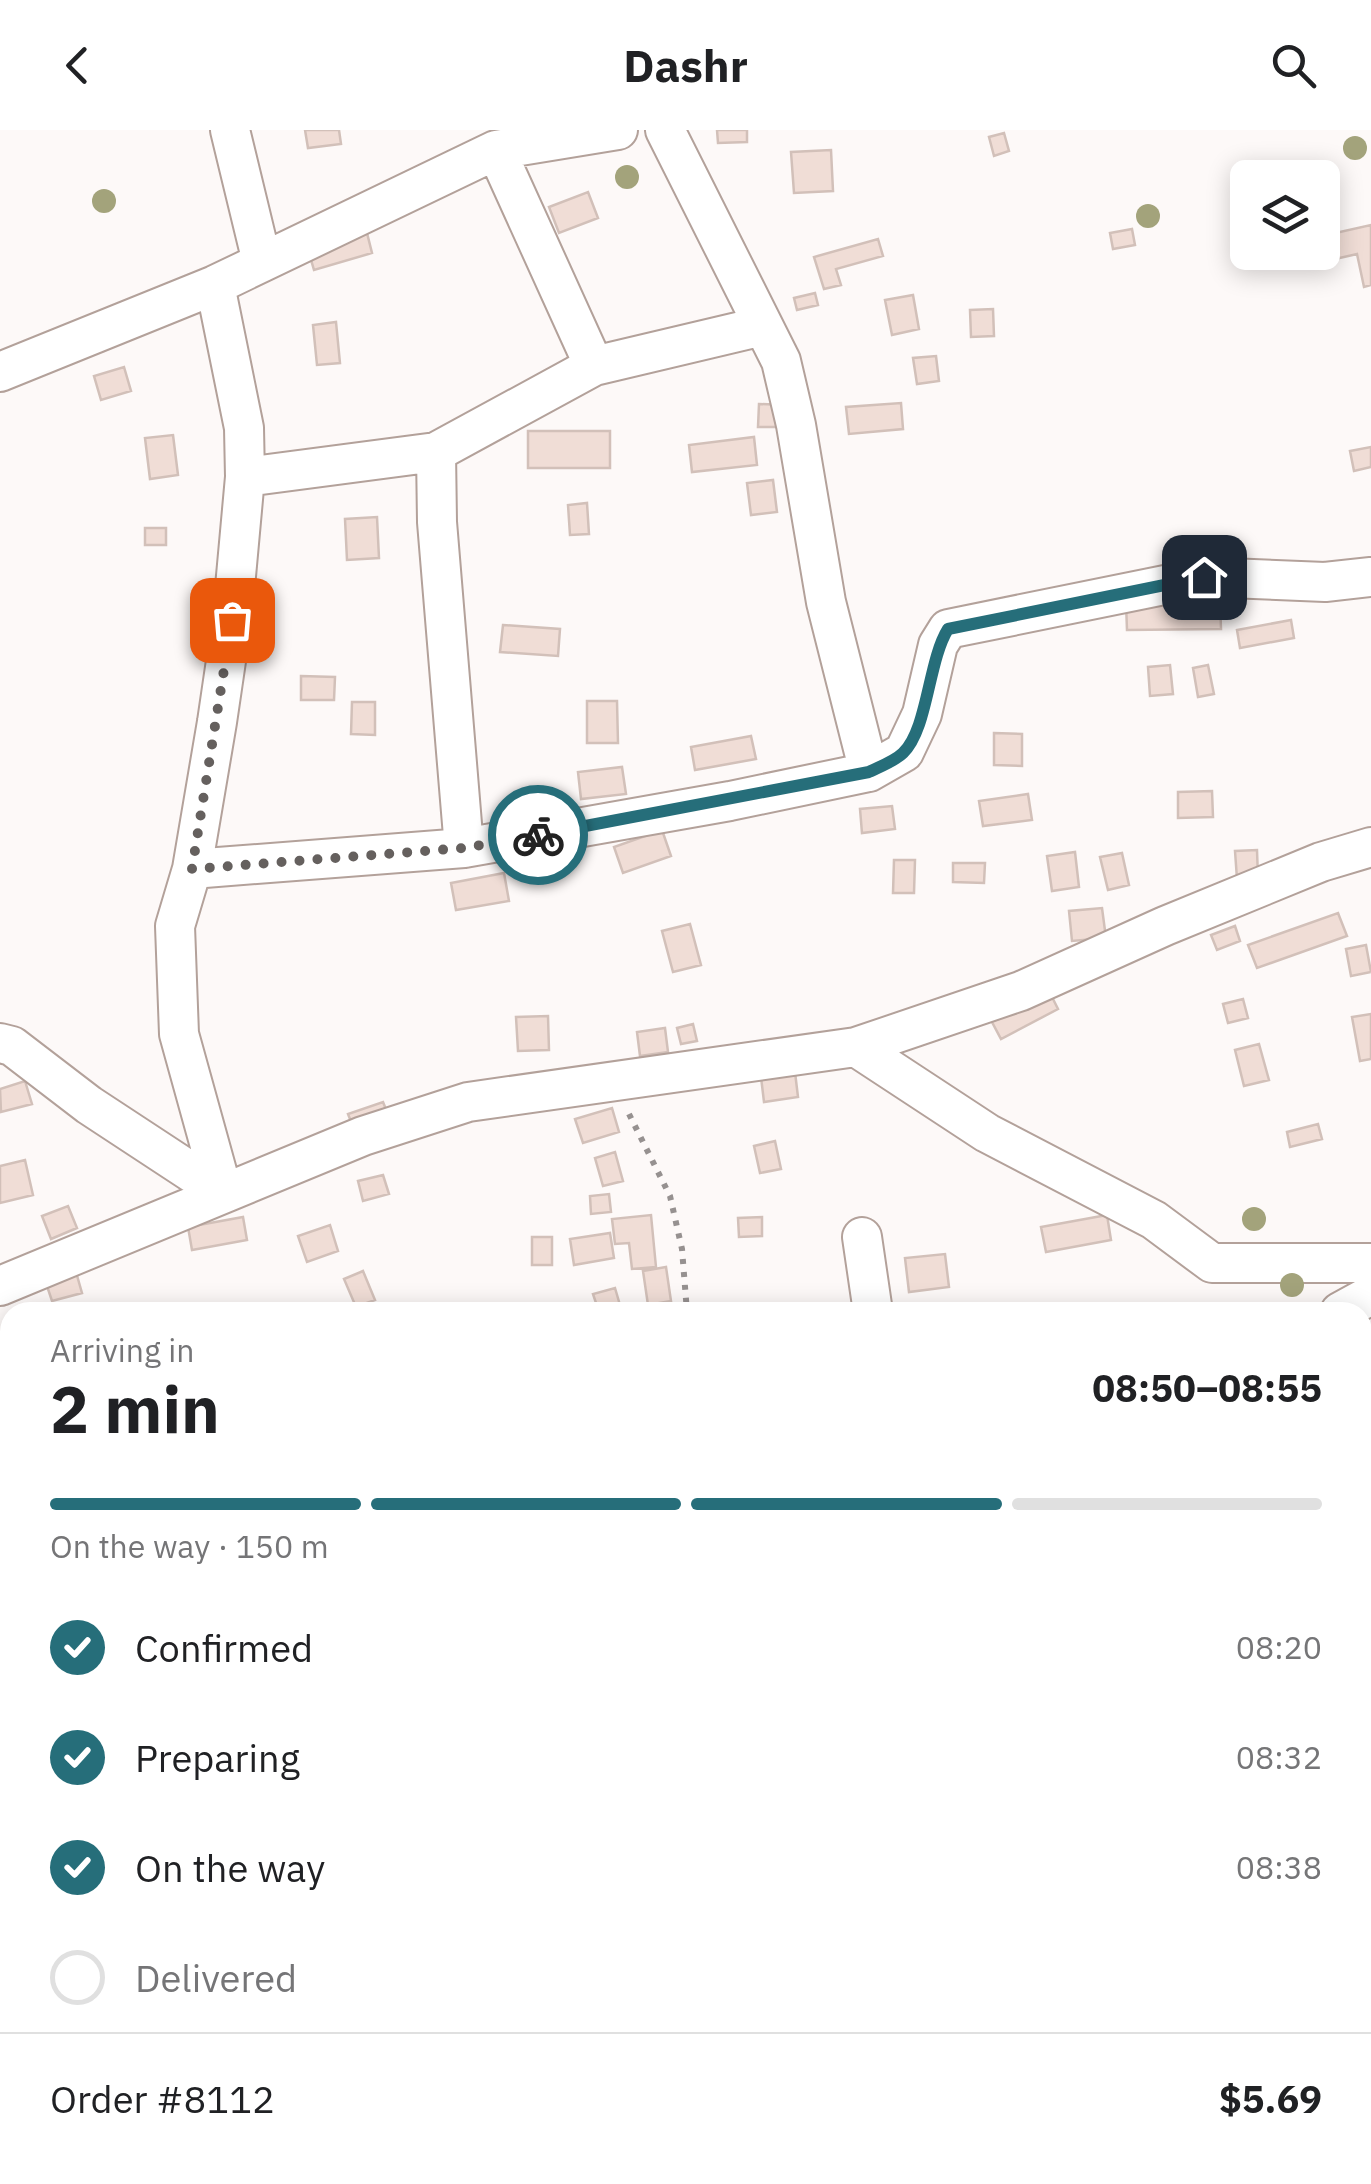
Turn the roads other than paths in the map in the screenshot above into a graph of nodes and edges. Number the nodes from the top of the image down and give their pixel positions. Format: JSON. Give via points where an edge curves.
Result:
{"nodes":[{"id":1,"x":230,"y":130,"type":"edge"},
{"id":2,"x":618,"y":130,"type":"edge"},
{"id":3,"x":665,"y":130,"type":"edge"},
{"id":4,"x":496,"y":150,"type":"junction"},
{"id":5,"x":262,"y":262,"type":"junction"},
{"id":6,"x":215,"y":286,"type":"junction"},
{"id":7,"x":763,"y":326,"type":"junction"},
{"id":8,"x":594,"y":366,"type":"junction"},
{"id":9,"x":0,"y":372,"type":"edge"},
{"id":10,"x":436,"y":452,"type":"junction"},
{"id":11,"x":246,"y":478,"type":"junction"},
{"id":12,"x":1371,"y":577,"type":"edge"},
{"id":13,"x":869,"y":772,"type":"junction"},
{"id":14,"x":1371,"y":847,"type":"edge"},
{"id":15,"x":464,"y":848,"type":"junction"},
{"id":16,"x":192,"y":869,"type":"junction"},
{"id":17,"x":0,"y":1044,"type":"edge"},
{"id":18,"x":856,"y":1047,"type":"junction"},
{"id":19,"x":223,"y":1193,"type":"junction"},
{"id":20,"x":862,"y":1238,"type":"dead end"},
{"id":21,"x":1371,"y":1263,"type":"edge"},
{"id":22,"x":0,"y":1286,"type":"edge"},
{"id":23,"x":872,"y":1302,"type":"edge"}],
"edges":[{"from":1,"to":5,"type":"street"},
{"from":2,"to":4,"type":"street"},
{"from":3,"to":7,"type":"street"},
{"from":4,"to":5,"type":"street"},
{"from":4,"to":8,"type":"street"},
{"from":5,"to":6,"type":"street"},
{"from":6,"to":9,"type":"street"},
{"from":6,"to":11,"type":"street","via":[[244,428]]},
{"from":7,"to":8,"type":"street"},
{"from":7,"to":13,"type":"street","via":[[781,361],[826,602]]},
{"from":8,"to":10,"type":"street"},
{"from":10,"to":11,"type":"street"},
{"from":10,"to":15,"type":"street"},
{"from":11,"to":16,"type":"street","via":[[232,620]]},
{"from":12,"to":13,"type":"street","via":[[1204,577],[948,629],[904,752]]},
{"from":13,"to":15,"type":"street"},
{"from":14,"to":18,"type":"street","via":[[1182,919],[1021,991]]},
{"from":15,"to":16,"type":"street"},
{"from":16,"to":19,"type":"street","via":[[175,926],[179,1034]]},
{"from":17,"to":19,"type":"street","via":[[12,1046]]},
{"from":18,"to":19,"type":"street","via":[[468,1102]]},
{"from":18,"to":21,"type":"street","via":[[987,1133],[1154,1220],[1212,1263]]},
{"from":19,"to":22,"type":"street"},
{"from":20,"to":23,"type":"street"}]}
